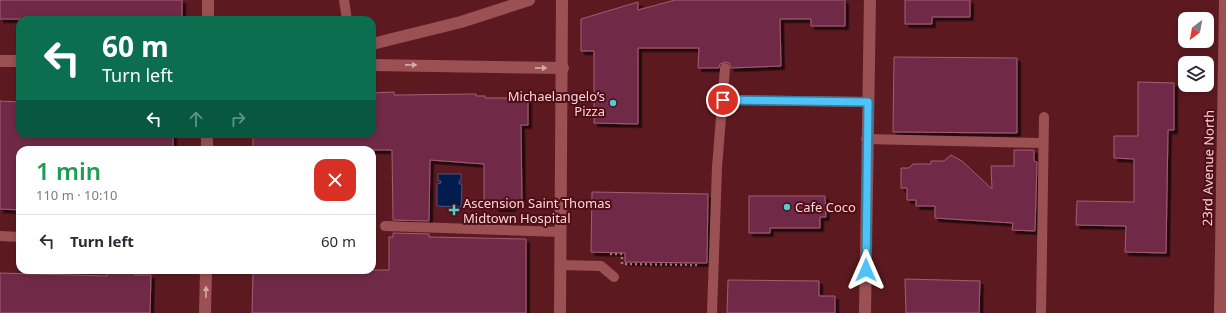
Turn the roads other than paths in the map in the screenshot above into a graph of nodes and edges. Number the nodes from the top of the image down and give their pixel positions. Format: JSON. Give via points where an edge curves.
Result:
{"nodes":[{"id":1,"x":208,"y":0,"type":"edge"},
{"id":2,"x":344,"y":0,"type":"edge"},
{"id":3,"x":529,"y":0,"type":"edge"},
{"id":4,"x":562,"y":0,"type":"edge"},
{"id":5,"x":870,"y":0,"type":"edge"},
{"id":6,"x":1225,"y":0,"type":"edge"},
{"id":7,"x":208,"y":16,"type":"edge"},
{"id":8,"x":346,"y":16,"type":"edge"},
{"id":9,"x":376,"y":43,"type":"edge"},
{"id":10,"x":0,"y":61,"type":"edge"},
{"id":11,"x":16,"y":61,"type":"edge"},
{"id":12,"x":376,"y":64,"type":"edge"},
{"id":13,"x":563,"y":68,"type":"junction"},
{"id":14,"x":725,"y":68,"type":"dead end"},
{"id":15,"x":1225,"y":80,"type":"edge"},
{"id":16,"x":723,"y":100,"type":"junction"},
{"id":17,"x":868,"y":102,"type":"junction"},
{"id":18,"x":1044,"y":118,"type":"dead end"},
{"id":19,"x":866,"y":139,"type":"junction"},
{"id":20,"x":1043,"y":143,"type":"junction"},
{"id":21,"x":385,"y":226,"type":"dead end"},
{"id":22,"x":561,"y":232,"type":"junction"},
{"id":23,"x":0,"y":236,"type":"edge"},
{"id":24,"x":16,"y":237,"type":"edge"},
{"id":25,"x":560,"y":265,"type":"junction"},
{"id":26,"x":206,"y":274,"type":"edge"},
{"id":27,"x":614,"y":277,"type":"dead end"},
{"id":28,"x":205,"y":313,"type":"edge"},
{"id":29,"x":560,"y":313,"type":"edge"},
{"id":30,"x":712,"y":313,"type":"edge"},
{"id":31,"x":865,"y":313,"type":"edge"},
{"id":32,"x":1041,"y":313,"type":"edge"},
{"id":33,"x":1220,"y":313,"type":"edge"}],
"edges":[{"from":1,"to":7,"type":"street"},
{"from":2,"to":8,"type":"lane"},
{"from":3,"to":9,"type":"street","via":[[461,22]]},
{"from":4,"to":13,"type":"street"},
{"from":5,"to":17,"type":"street"},
{"from":6,"to":15,"type":"street","name":"23rd Avenue North"},
{"from":10,"to":11,"type":"street"},
{"from":12,"to":13,"type":"street","one_way":true},
{"from":13,"to":22,"type":"street"},
{"from":14,"to":16,"type":"lane"},
{"from":15,"to":33,"type":"street","name":"23rd Avenue North"},
{"from":16,"to":17,"type":"lane"},
{"from":16,"to":30,"type":"lane","via":[[717,167]]},
{"from":17,"to":19,"type":"street"},
{"from":18,"to":20,"type":"lane"},
{"from":19,"to":20,"type":"lane"},
{"from":19,"to":31,"type":"street"},
{"from":20,"to":32,"type":"lane"},
{"from":21,"to":22,"type":"lane"},
{"from":22,"to":25,"type":"street"},
{"from":23,"to":24,"type":"lane"},
{"from":25,"to":27,"type":"lane","via":[[601,266]]},
{"from":25,"to":29,"type":"street"},
{"from":28,"to":26,"type":"street","one_way":true}]}
